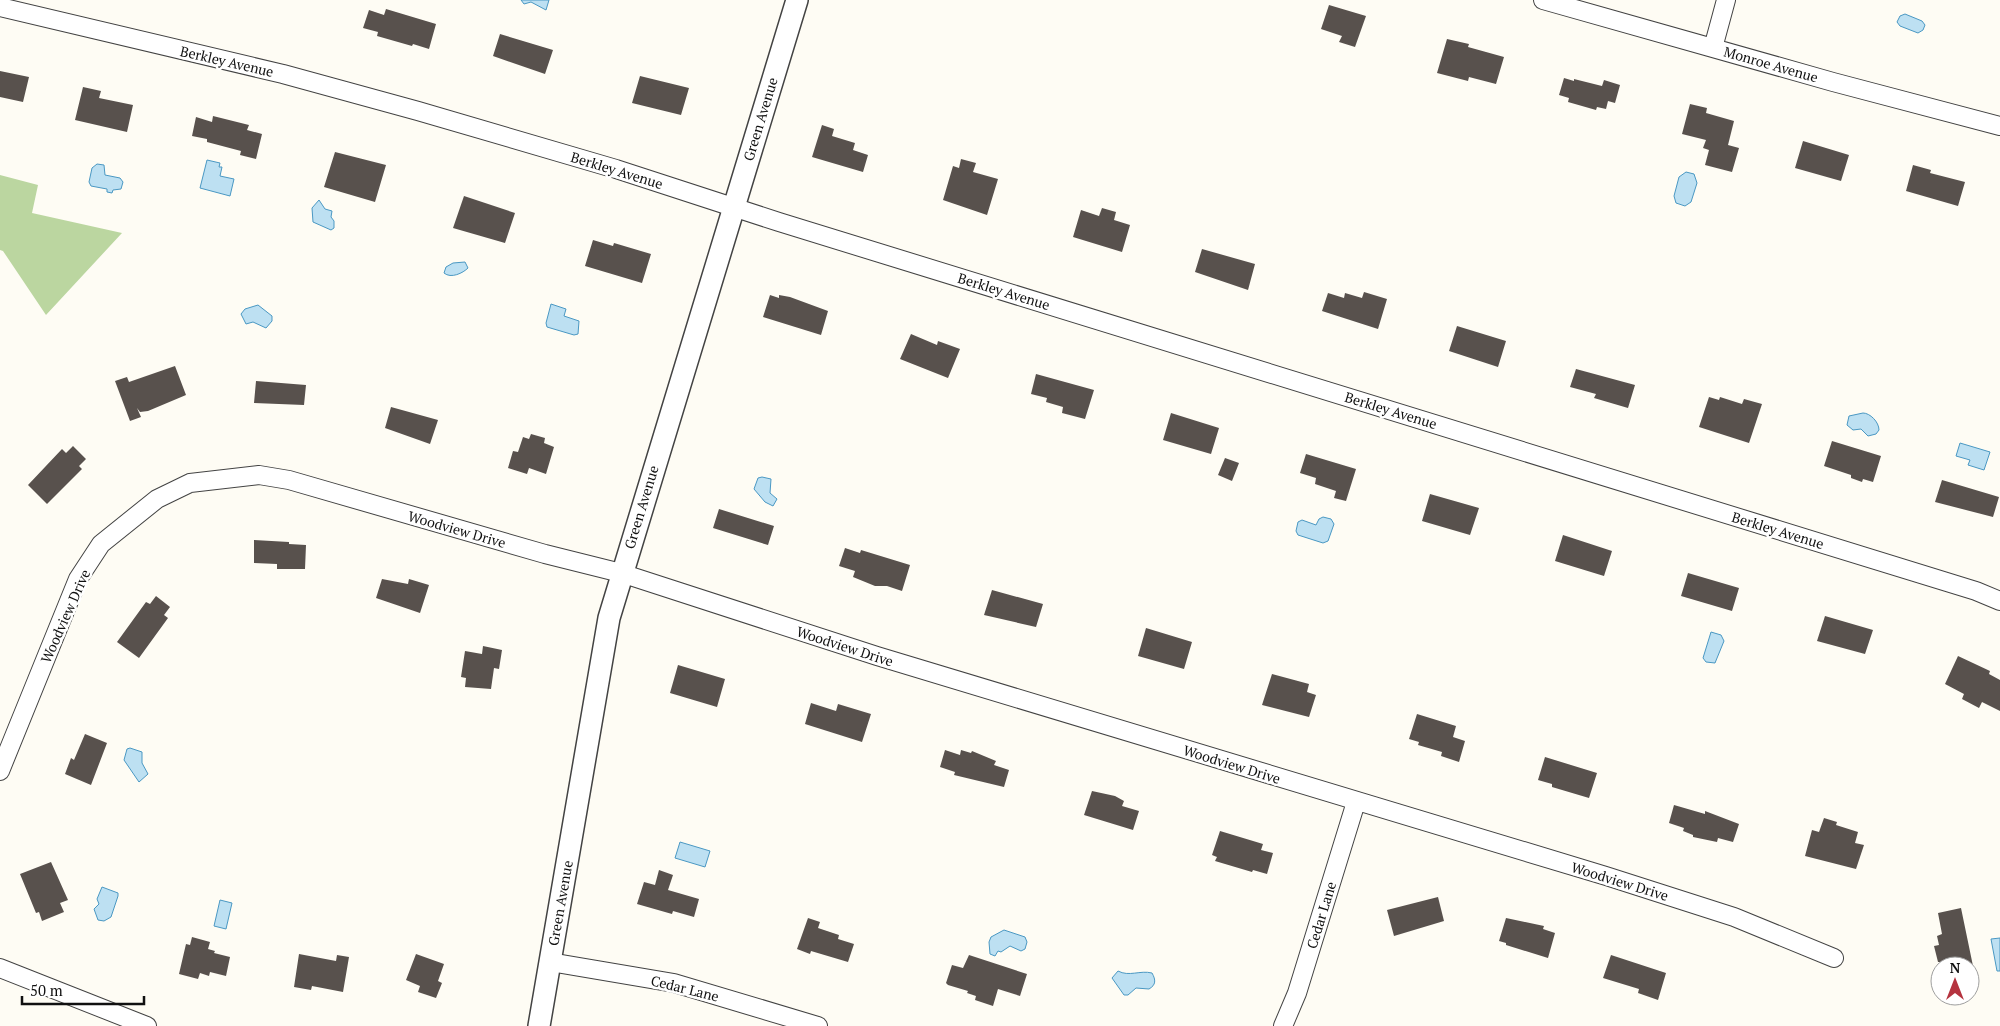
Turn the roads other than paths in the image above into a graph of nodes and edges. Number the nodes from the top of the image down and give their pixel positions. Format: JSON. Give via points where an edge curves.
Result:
{"nodes":[{"id":1,"x":797,"y":0,"type":"edge"},
{"id":2,"x":1543,"y":0,"type":"edge"},
{"id":3,"x":1726,"y":0,"type":"edge"},
{"id":4,"x":0,"y":7,"type":"edge"},
{"id":5,"x":1713,"y":48,"type":"junction"},
{"id":6,"x":2000,"y":126,"type":"edge"},
{"id":7,"x":732,"y":208,"type":"junction"},
{"id":8,"x":621,"y":573,"type":"junction"},
{"id":9,"x":2000,"y":601,"type":"edge"},
{"id":10,"x":0,"y":771,"type":"edge"},
{"id":11,"x":1356,"y":802,"type":"junction"},
{"id":12,"x":1834,"y":958,"type":"dead end"},
{"id":13,"x":550,"y":962,"type":"junction"},
{"id":14,"x":0,"y":968,"type":"edge"},
{"id":15,"x":147,"y":1026,"type":"edge"},
{"id":16,"x":539,"y":1026,"type":"edge"},
{"id":17,"x":818,"y":1026,"type":"edge"},
{"id":18,"x":1283,"y":1026,"type":"edge"}],
"edges":[{"from":1,"to":7,"type":"street","name":"Green Avenue"},
{"from":2,"to":5,"type":"street","name":"Monroe Avenue"},
{"from":3,"to":5,"type":"street"},
{"from":4,"to":7,"type":"street","name":"Berkley Avenue","via":[[283,74],[616,169]]},
{"from":5,"to":6,"type":"street","name":"Monroe Avenue"},
{"from":7,"to":8,"type":"street","name":"Green Avenue"},
{"from":7,"to":9,"type":"street","name":"Berkley Avenue"},
{"from":8,"to":10,"type":"street","name":"Woodview Drive","via":[[289,480],[259,475],[190,483],[157,499],[101,544],[78,579]]},
{"from":8,"to":11,"type":"street","name":"Woodview Drive","via":[[877,656]]},
{"from":8,"to":13,"type":"street","name":"Green Avenue","via":[[608,618]]},
{"from":11,"to":12,"type":"street","name":"Woodview Drive","via":[[1734,917]]},
{"from":11,"to":18,"type":"street","name":"Cedar Lane","via":[[1297,994]]},
{"from":13,"to":16,"type":"street","name":"Green Avenue"},
{"from":13,"to":17,"type":"street","name":"Cedar Lane","via":[[674,983]]},
{"from":14,"to":15,"type":"street"}]}
